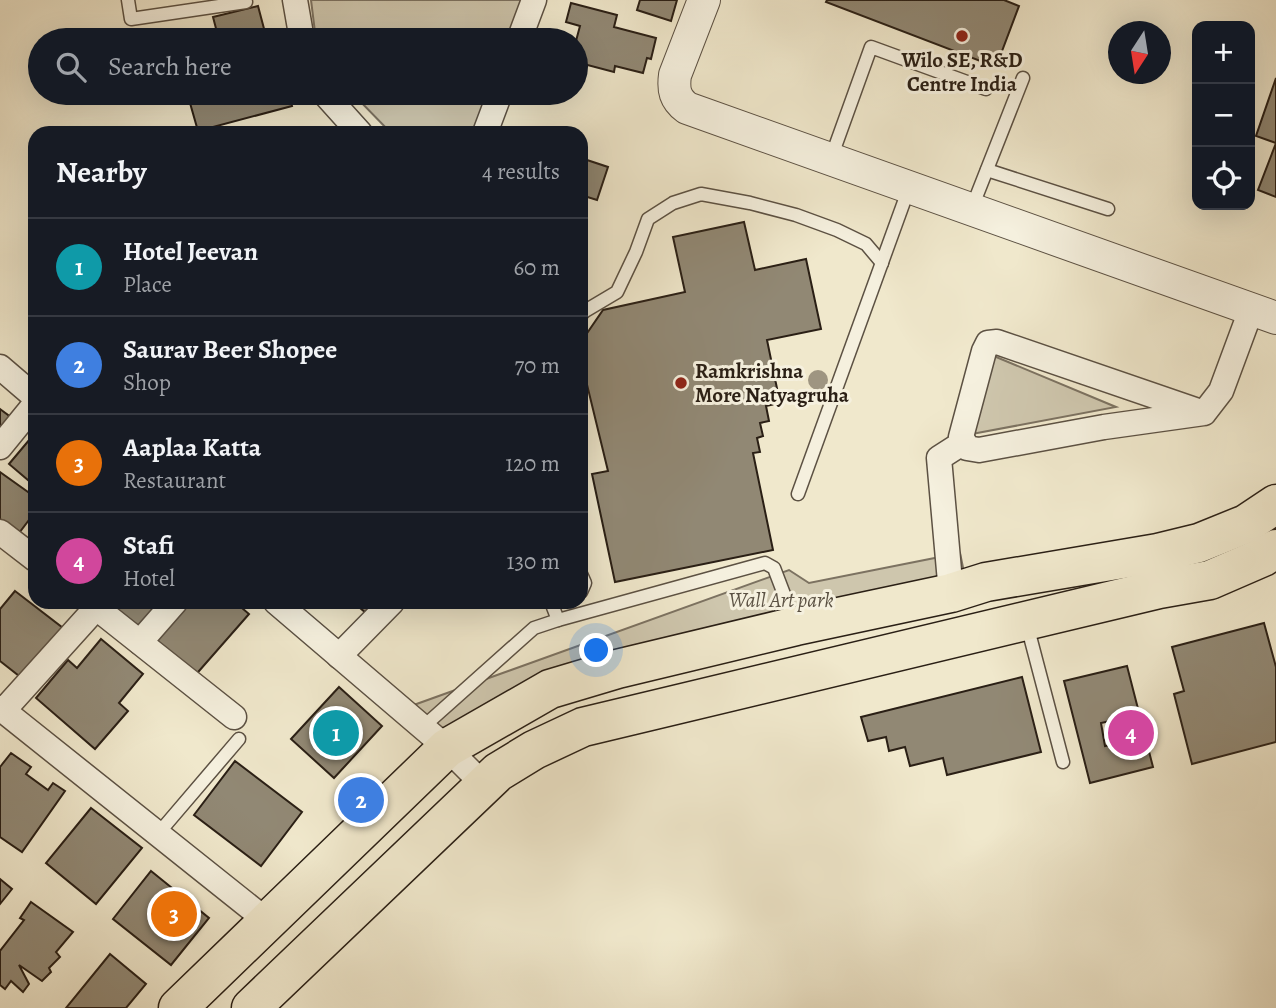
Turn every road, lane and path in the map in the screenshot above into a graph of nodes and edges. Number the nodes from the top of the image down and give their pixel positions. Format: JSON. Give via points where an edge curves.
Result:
{"nodes":[{"id":1,"x":128,"y":0,"type":"edge"},
{"id":2,"x":245,"y":0,"type":"edge"},
{"id":3,"x":295,"y":0,"type":"edge"},
{"id":4,"x":534,"y":0,"type":"edge"},
{"id":5,"x":704,"y":0,"type":"edge"},
{"id":6,"x":300,"y":28,"type":"edge"},
{"id":7,"x":524,"y":28,"type":"edge"},
{"id":8,"x":1023,"y":78,"type":"dead end"},
{"id":9,"x":986,"y":89,"type":"dead end"},
{"id":10,"x":335,"y":105,"type":"edge"},
{"id":11,"x":496,"y":105,"type":"edge"},
{"id":12,"x":354,"y":126,"type":"edge"},
{"id":13,"x":488,"y":126,"type":"edge"},
{"id":14,"x":831,"y":160,"type":"junction"},
{"id":15,"x":987,"y":170,"type":"junction"},
{"id":16,"x":909,"y":188,"type":"junction"},
{"id":17,"x":1108,"y":209,"type":"dead end"},
{"id":18,"x":970,"y":210,"type":"junction"},
{"id":19,"x":883,"y":263,"type":"junction"},
{"id":20,"x":588,"y":309,"type":"edge"},
{"id":21,"x":1264,"y":314,"type":"edge"},
{"id":22,"x":0,"y":367,"type":"edge"},
{"id":23,"x":28,"y":391,"type":"edge"},
{"id":24,"x":28,"y":413,"type":"edge"},
{"id":25,"x":1204,"y":413,"type":"junction"},
{"id":26,"x":964,"y":442,"type":"junction"},
{"id":27,"x":0,"y":447,"type":"edge"},
{"id":28,"x":798,"y":494,"type":"dead end"},
{"id":29,"x":1276,"y":504,"type":"edge"},
{"id":30,"x":0,"y":532,"type":"edge"},
{"id":31,"x":1276,"y":550,"type":"edge"},
{"id":32,"x":28,"y":554,"type":"edge"},
{"id":33,"x":951,"y":593,"type":"junction"},
{"id":34,"x":90,"y":609,"type":"edge"},
{"id":35,"x":98,"y":609,"type":"edge"},
{"id":36,"x":169,"y":609,"type":"edge"},
{"id":37,"x":285,"y":609,"type":"edge"},
{"id":38,"x":385,"y":609,"type":"edge"},
{"id":39,"x":557,"y":609,"type":"edge"},
{"id":40,"x":571,"y":609,"type":"edge"},
{"id":41,"x":564,"y":618,"type":"junction"},
{"id":42,"x":1026,"y":621,"type":"junction"},
{"id":43,"x":796,"y":626,"type":"junction"},
{"id":44,"x":140,"y":642,"type":"junction"},
{"id":45,"x":340,"y":656,"type":"junction"},
{"id":46,"x":2,"y":710,"type":"edge"},
{"id":47,"x":237,"y":728,"type":"joint"},
{"id":48,"x":435,"y":737,"type":"junction"},
{"id":49,"x":1063,"y":762,"type":"dead end"},
{"id":50,"x":484,"y":785,"type":"junction"},
{"id":51,"x":157,"y":835,"type":"junction"},
{"id":52,"x":267,"y":921,"type":"junction"},
{"id":53,"x":178,"y":1008,"type":"edge"},
{"id":54,"x":251,"y":1008,"type":"edge"}],
"edges":[{"from":1,"to":2,"type":"lane","via":[[131,19]]},
{"from":3,"to":6,"type":"street"},
{"from":4,"to":7,"type":"street"},
{"from":5,"to":14,"type":"street","via":[[675,75],[680,102],[696,113]]},
{"from":8,"to":15,"type":"lane"},
{"from":9,"to":14,"type":"lane","via":[[871,47]]},
{"from":10,"to":12,"type":"street"},
{"from":11,"to":13,"type":"street"},
{"from":14,"to":16,"type":"street"},
{"from":15,"to":17,"type":"lane"},
{"from":15,"to":18,"type":"lane"},
{"from":16,"to":18,"type":"street"},
{"from":16,"to":19,"type":"lane"},
{"from":18,"to":21,"type":"street"},
{"from":19,"to":20,"type":"lane","via":[[866,244],[837,230],[796,215],[701,194],[673,203],[648,219],[617,292]]},
{"from":19,"to":28,"type":"lane"},
{"from":21,"to":25,"type":"street"},
{"from":22,"to":23,"type":"street"},
{"from":24,"to":27,"type":"street"},
{"from":25,"to":26,"type":"street","via":[[979,450],[967,448]]},
{"from":25,"to":26,"type":"street","via":[[997,342],[988,343],[961,437]]},
{"from":26,"to":33,"type":"street","via":[[939,458]]},
{"from":29,"to":33,"type":"main road","via":[[1246,524],[1199,544],[986,582]]},
{"from":30,"to":32,"type":"street"},
{"from":31,"to":42,"type":"main road","via":[[1210,580]]},
{"from":33,"to":43,"type":"main road"},
{"from":34,"to":46,"type":"street"},
{"from":35,"to":44,"type":"street"},
{"from":36,"to":44,"type":"street"},
{"from":37,"to":45,"type":"street"},
{"from":38,"to":45,"type":"street"},
{"from":39,"to":41,"type":"lane"},
{"from":40,"to":41,"type":"lane"},
{"from":41,"to":43,"type":"lane","via":[[765,563],[774,568]]},
{"from":41,"to":48,"type":"lane","via":[[534,628]]},
{"from":42,"to":49,"type":"lane"},
{"from":42,"to":50,"type":"main road","via":[[583,727],[534,750]]},
{"from":43,"to":48,"type":"main road","via":[[617,668],[550,689]]},
{"from":44,"to":47,"type":"street"},
{"from":45,"to":48,"type":"street"},
{"from":46,"to":51,"type":"street"},
{"from":47,"to":51,"type":"lane"},
{"from":48,"to":50,"type":"street"},
{"from":48,"to":52,"type":"main road"},
{"from":50,"to":54,"type":"main road"},
{"from":51,"to":52,"type":"street"},
{"from":52,"to":53,"type":"main road"}]}
